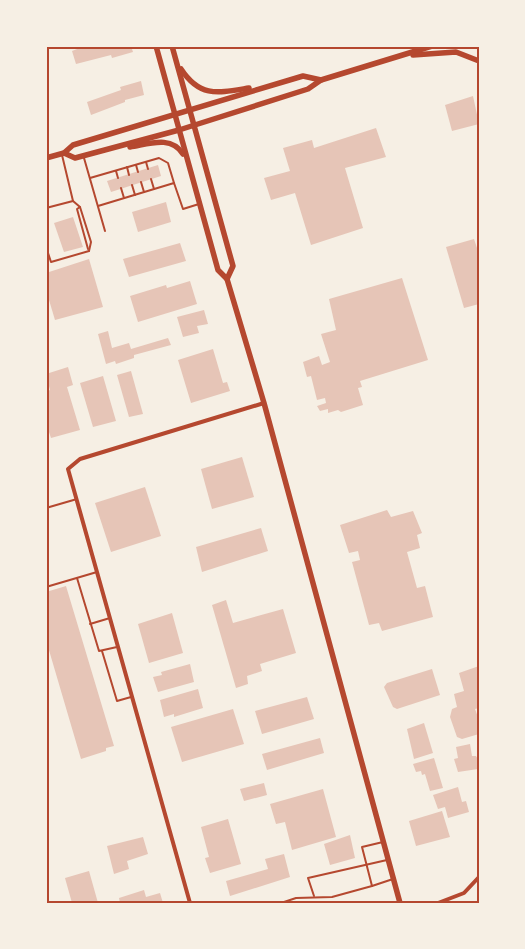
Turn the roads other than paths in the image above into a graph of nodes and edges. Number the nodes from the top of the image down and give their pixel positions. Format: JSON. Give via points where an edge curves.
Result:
{"nodes":[{"id":1,"x":156,"y":46,"type":"edge"},
{"id":2,"x":172,"y":46,"type":"edge"},
{"id":3,"x":432,"y":46,"type":"edge"},
{"id":4,"x":398,"y":56,"type":"junction"},
{"id":5,"x":479,"y":61,"type":"edge"},
{"id":6,"x":177,"y":63,"type":"junction"},
{"id":7,"x":321,"y":80,"type":"junction"},
{"id":8,"x":276,"y":84,"type":"junction"},
{"id":9,"x":190,"y":108,"type":"junction"},
{"id":10,"x":174,"y":114,"type":"junction"},
{"id":11,"x":195,"y":125,"type":"junction"},
{"id":12,"x":179,"y":130,"type":"junction"},
{"id":13,"x":101,"y":151,"type":"junction"},
{"id":14,"x":63,"y":153,"type":"junction"},
{"id":15,"x":84,"y":156,"type":"junction"},
{"id":16,"x":46,"y":158,"type":"edge"},
{"id":17,"x":146,"y":162,"type":"junction"},
{"id":18,"x":187,"y":162,"type":"junction"},
{"id":19,"x":136,"y":164,"type":"junction"},
{"id":20,"x":127,"y":167,"type":"junction"},
{"id":21,"x":148,"y":168,"type":"dead end"},
{"id":22,"x":116,"y":170,"type":"junction"},
{"id":23,"x":138,"y":172,"type":"dead end"},
{"id":24,"x":129,"y":175,"type":"dead end"},
{"id":25,"x":90,"y":178,"type":"junction"},
{"id":26,"x":118,"y":178,"type":"dead end"},
{"id":27,"x":151,"y":179,"type":"dead end"},
{"id":28,"x":142,"y":182,"type":"dead end"},
{"id":29,"x":174,"y":182,"type":"junction"},
{"id":30,"x":132,"y":185,"type":"dead end"},
{"id":31,"x":121,"y":188,"type":"dead end"},
{"id":32,"x":154,"y":189,"type":"junction"},
{"id":33,"x":144,"y":192,"type":"junction"},
{"id":34,"x":135,"y":195,"type":"junction"},
{"id":35,"x":124,"y":198,"type":"junction"},
{"id":36,"x":74,"y":201,"type":"junction"},
{"id":37,"x":199,"y":204,"type":"junction"},
{"id":38,"x":98,"y":206,"type":"junction"},
{"id":39,"x":46,"y":208,"type":"edge"},
{"id":40,"x":105,"y":231,"type":"dead end"},
{"id":41,"x":46,"y":247,"type":"edge"},
{"id":42,"x":227,"y":279,"type":"junction"},
{"id":43,"x":264,"y":403,"type":"junction"},
{"id":44,"x":77,"y":499,"type":"junction"},
{"id":45,"x":46,"y":508,"type":"edge"},
{"id":46,"x":97,"y":572,"type":"junction"},
{"id":47,"x":77,"y":578,"type":"junction"},
{"id":48,"x":46,"y":587,"type":"edge"},
{"id":49,"x":110,"y":618,"type":"junction"},
{"id":50,"x":90,"y":624,"type":"junction"},
{"id":51,"x":118,"y":646,"type":"junction"},
{"id":52,"x":102,"y":651,"type":"junction"},
{"id":53,"x":132,"y":697,"type":"junction"},
{"id":54,"x":383,"y":842,"type":"junction"},
{"id":55,"x":388,"y":860,"type":"junction"},
{"id":56,"x":367,"y":865,"type":"junction"},
{"id":57,"x":479,"y":877,"type":"edge"},
{"id":58,"x":393,"y":879,"type":"junction"},
{"id":59,"x":372,"y":886,"type":"junction"},
{"id":60,"x":314,"y":896,"type":"junction"},
{"id":61,"x":190,"y":903,"type":"edge"},
{"id":62,"x":282,"y":903,"type":"edge"},
{"id":63,"x":400,"y":903,"type":"edge"},
{"id":64,"x":438,"y":903,"type":"edge"}],
"edges":[{"from":1,"to":10,"type":"main road"},
{"from":2,"to":6,"type":"main road"},
{"from":3,"to":4,"type":"main road"},
{"from":4,"to":5,"type":"main road","via":[[446,52]]},
{"from":4,"to":7,"type":"main road"},
{"from":6,"to":8,"type":"main road","via":[[194,85],[210,92]]},
{"from":6,"to":9,"type":"main road"},
{"from":7,"to":8,"type":"main road","via":[[302,76]]},
{"from":7,"to":11,"type":"main road","via":[[308,89]]},
{"from":8,"to":9,"type":"main road"},
{"from":9,"to":10,"type":"main road"},
{"from":9,"to":11,"type":"main road"},
{"from":10,"to":12,"type":"main road"},
{"from":10,"to":14,"type":"main road","via":[[73,145]]},
{"from":11,"to":12,"type":"main road"},
{"from":11,"to":42,"type":"main road","via":[[233,266]]},
{"from":12,"to":13,"type":"main road"},
{"from":12,"to":18,"type":"main road"},
{"from":13,"to":15,"type":"main road"},
{"from":13,"to":18,"type":"main road","via":[[166,142],[178,148]]},
{"from":14,"to":15,"type":"main road","via":[[75,158]]},
{"from":14,"to":16,"type":"main road"},
{"from":14,"to":36,"type":"lane"},
{"from":15,"to":25,"type":"lane"},
{"from":17,"to":19,"type":"lane"},
{"from":17,"to":21,"type":"lane"},
{"from":17,"to":29,"type":"lane","via":[[159,158],[168,163]]},
{"from":18,"to":37,"type":"main road"},
{"from":19,"to":20,"type":"lane"},
{"from":19,"to":23,"type":"lane"},
{"from":20,"to":22,"type":"lane"},
{"from":20,"to":24,"type":"lane"},
{"from":22,"to":25,"type":"lane"},
{"from":22,"to":26,"type":"lane"},
{"from":25,"to":38,"type":"lane"},
{"from":27,"to":32,"type":"lane"},
{"from":28,"to":33,"type":"lane"},
{"from":29,"to":32,"type":"lane"},
{"from":29,"to":37,"type":"lane","via":[[183,209]]},
{"from":30,"to":34,"type":"lane"},
{"from":31,"to":35,"type":"lane"},
{"from":32,"to":33,"type":"lane"},
{"from":33,"to":34,"type":"lane"},
{"from":34,"to":35,"type":"lane"},
{"from":35,"to":38,"type":"lane"},
{"from":36,"to":39,"type":"lane"},
{"from":36,"to":41,"type":"lane","via":[[80,207],[77,209],[89,251],[51,262]]},
{"from":37,"to":42,"type":"main road","via":[[218,270]]},
{"from":38,"to":40,"type":"lane"},
{"from":42,"to":43,"type":"main road"},
{"from":43,"to":44,"type":"street","via":[[80,459],[68,469]]},
{"from":43,"to":54,"type":"main road"},
{"from":44,"to":45,"type":"lane"},
{"from":44,"to":46,"type":"street"},
{"from":46,"to":47,"type":"lane"},
{"from":46,"to":49,"type":"street"},
{"from":47,"to":48,"type":"lane"},
{"from":47,"to":50,"type":"lane"},
{"from":49,"to":50,"type":"lane"},
{"from":49,"to":51,"type":"street"},
{"from":50,"to":52,"type":"lane","via":[[99,652]]},
{"from":51,"to":52,"type":"lane"},
{"from":51,"to":53,"type":"street"},
{"from":52,"to":53,"type":"lane","via":[[117,701]]},
{"from":53,"to":61,"type":"street"},
{"from":54,"to":55,"type":"main road"},
{"from":54,"to":56,"type":"lane","via":[[362,847]]},
{"from":55,"to":56,"type":"lane"},
{"from":55,"to":58,"type":"main road"},
{"from":56,"to":59,"type":"lane"},
{"from":56,"to":60,"type":"lane","via":[[308,878]]},
{"from":57,"to":64,"type":"street","via":[[464,893]]},
{"from":58,"to":59,"type":"lane"},
{"from":58,"to":63,"type":"main road"},
{"from":59,"to":60,"type":"lane","via":[[332,897]]},
{"from":60,"to":62,"type":"lane"}]}
